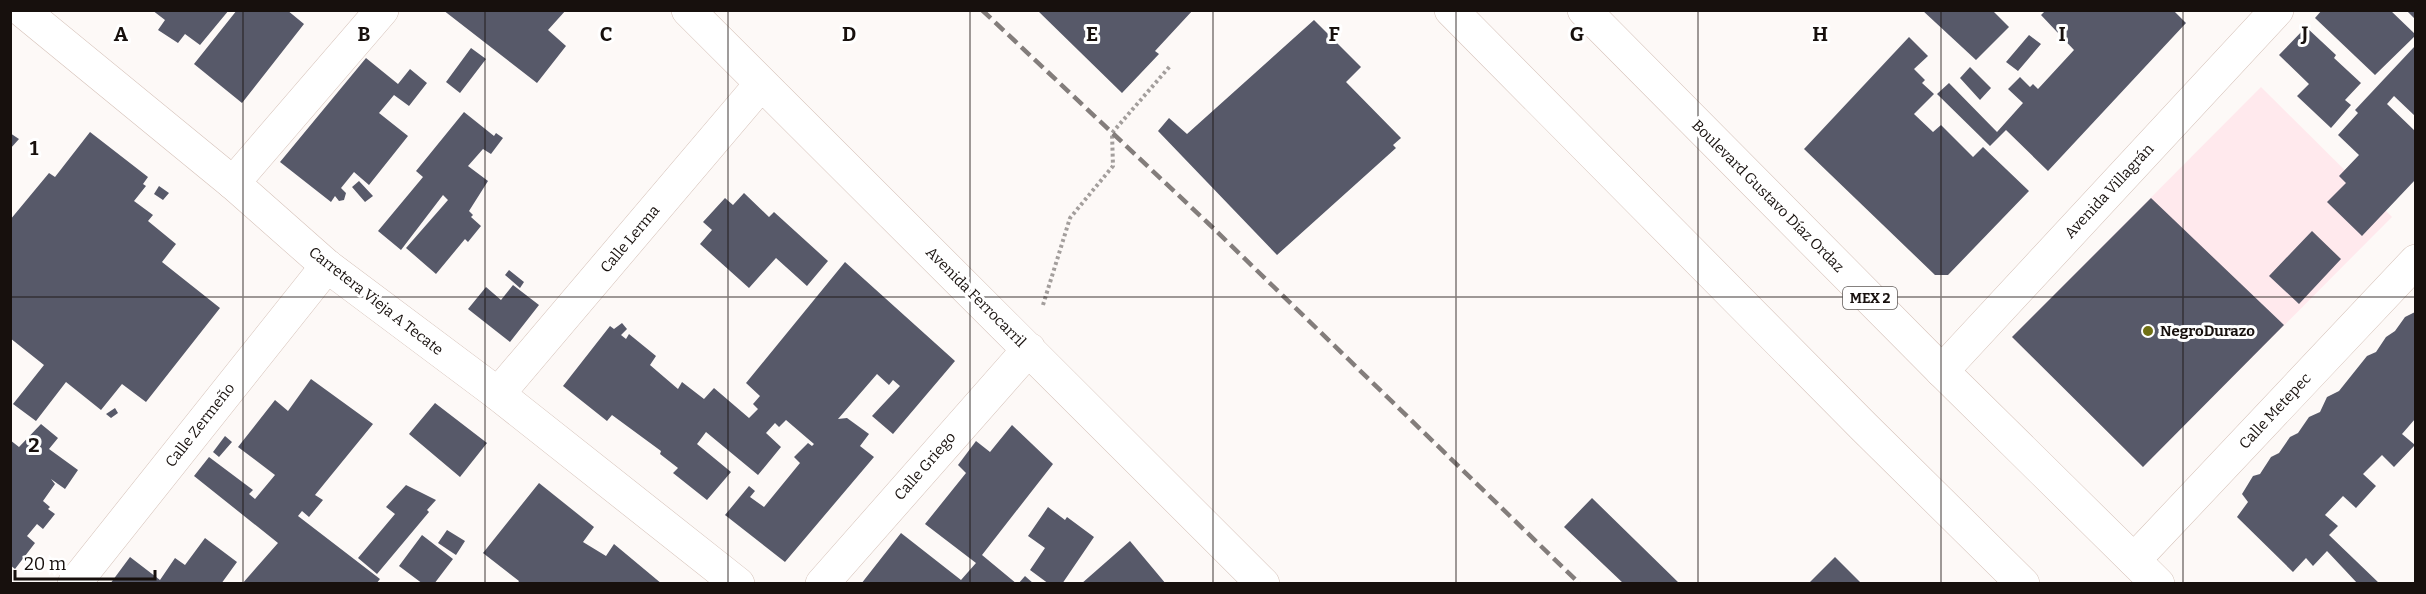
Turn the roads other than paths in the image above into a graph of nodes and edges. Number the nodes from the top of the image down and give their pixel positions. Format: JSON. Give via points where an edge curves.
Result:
{"nodes":[{"id":1,"x":22,"y":10,"type":"edge"},
{"id":2,"x":382,"y":10,"type":"edge"},
{"id":3,"x":688,"y":10,"type":"edge"},
{"id":4,"x":1451,"y":10,"type":"edge"},
{"id":5,"x":1584,"y":10,"type":"edge"},
{"id":6,"x":2275,"y":11,"type":"edge"},
{"id":7,"x":761,"y":84,"type":"junction"},
{"id":8,"x":233,"y":183,"type":"junction"},
{"id":9,"x":2415,"y":261,"type":"edge"},
{"id":10,"x":327,"y":266,"type":"junction"},
{"id":11,"x":1029,"y":349,"type":"junction"},
{"id":12,"x":1942,"y":371,"type":"junction"},
{"id":13,"x":498,"y":394,"type":"junction"},
{"id":14,"x":2134,"y":560,"type":"junction"},
{"id":15,"x":730,"y":581,"type":"edge"},
{"id":16,"x":74,"y":584,"type":"edge"},
{"id":17,"x":822,"y":584,"type":"edge"},
{"id":18,"x":1263,"y":584,"type":"edge"},
{"id":19,"x":2023,"y":584,"type":"edge"},
{"id":20,"x":2158,"y":584,"type":"edge"}],
"edges":[{"from":1,"to":8,"type":"street","name":"Carretera Vieja A Tecate"},
{"from":2,"to":8,"type":"street"},
{"from":3,"to":7,"type":"street","name":"Avenida Ferrocarril"},
{"from":4,"to":19,"type":"street"},
{"from":5,"to":12,"type":"street","name":"Boulevard Gustavo Díaz Ordaz","number":"MEX 2"},
{"from":6,"to":12,"type":"street","name":"Avenida Villagrán"},
{"from":7,"to":11,"type":"street","name":"Avenida Ferrocarril"},
{"from":7,"to":13,"type":"street","name":"Calle Lerma"},
{"from":8,"to":10,"type":"street","name":"Carretera Vieja A Tecate"},
{"from":9,"to":14,"type":"street","name":"Calle Metepec"},
{"from":10,"to":13,"type":"street","name":"Carretera Vieja A Tecate"},
{"from":10,"to":16,"type":"street","name":"Calle Zermeño"},
{"from":11,"to":17,"type":"street","name":"Calle Griego"},
{"from":11,"to":18,"type":"street","name":"Avenida Ferrocarril"},
{"from":12,"to":14,"type":"street","name":"Boulevard Gustavo Díaz Ordaz","number":"MEX 2"},
{"from":13,"to":15,"type":"street","name":"Carretera Vieja A Tecate"},
{"from":14,"to":20,"type":"street","name":"Boulevard Gustavo Díaz Ordaz","number":"MEX 2"}]}
